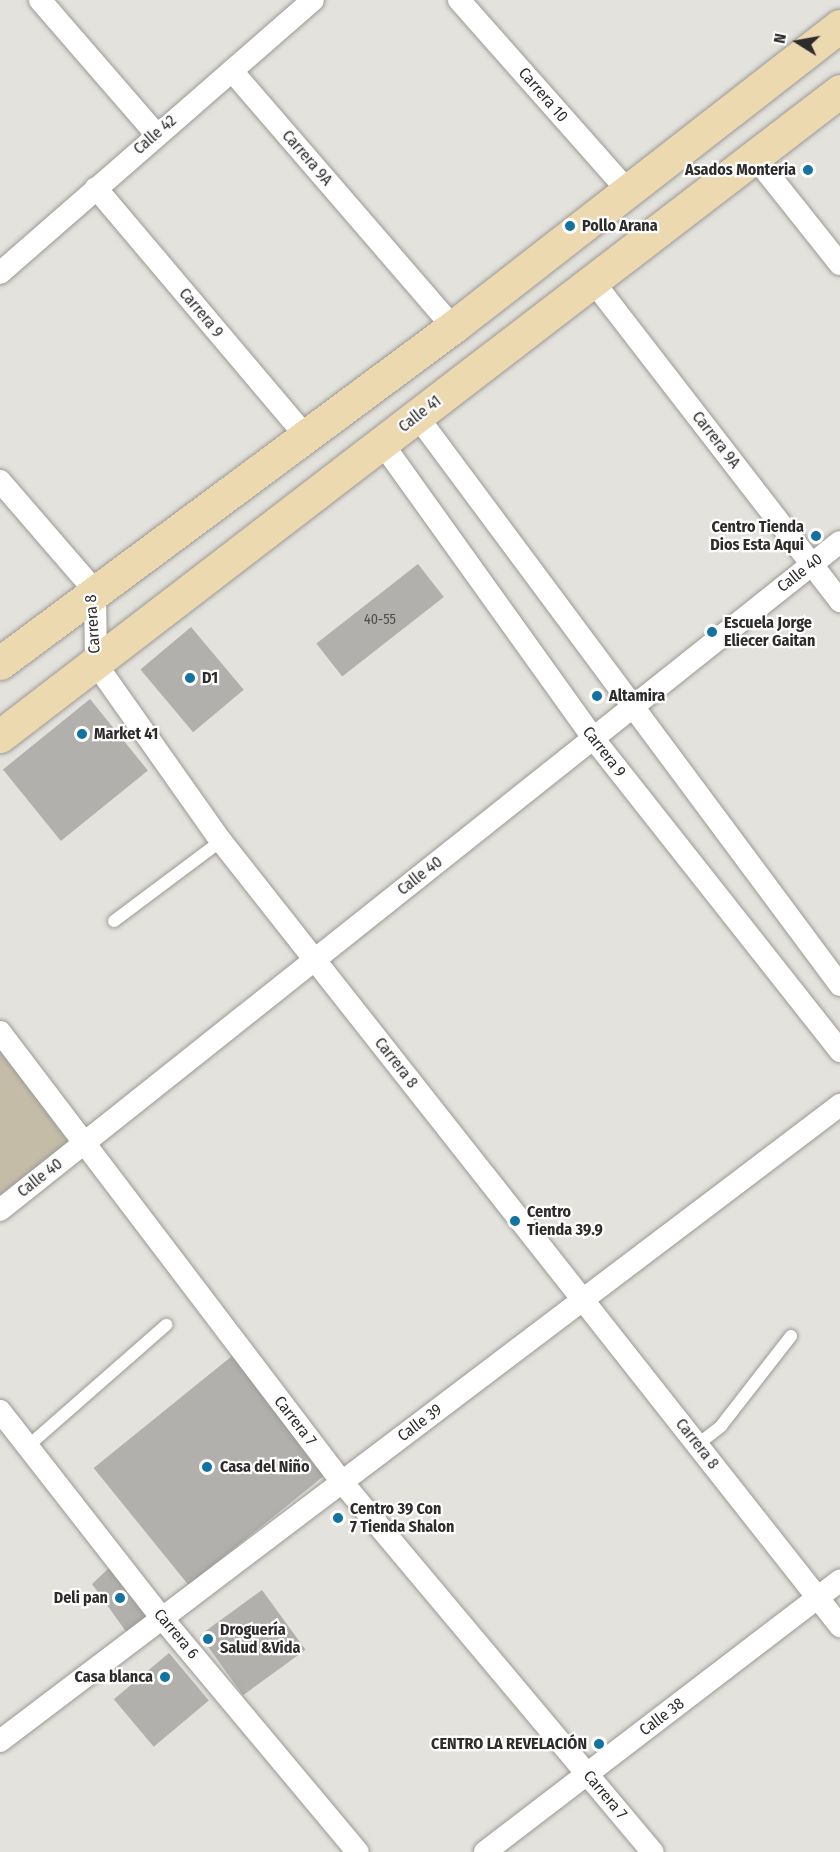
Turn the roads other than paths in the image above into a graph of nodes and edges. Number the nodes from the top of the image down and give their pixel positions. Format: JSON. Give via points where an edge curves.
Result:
{"nodes":[{"id":1,"x":40,"y":0,"type":"edge"},
{"id":2,"x":313,"y":0,"type":"edge"},
{"id":3,"x":459,"y":0,"type":"edge"},
{"id":4,"x":840,"y":26,"type":"edge"},
{"id":5,"x":232,"y":71,"type":"junction"},
{"id":6,"x":840,"y":91,"type":"edge"},
{"id":7,"x":156,"y":134,"type":"junction"},
{"id":8,"x":754,"y":156,"type":"junction"},
{"id":9,"x":96,"y":188,"type":"junction"},
{"id":10,"x":627,"y":190,"type":"junction"},
{"id":11,"x":840,"y":264,"type":"edge"},
{"id":12,"x":0,"y":273,"type":"edge"},
{"id":13,"x":592,"y":280,"type":"junction"},
{"id":14,"x":453,"y":327,"type":"junction"},
{"id":15,"x":417,"y":416,"type":"junction"},
{"id":16,"x":307,"y":438,"type":"junction"},
{"id":17,"x":382,"y":443,"type":"junction"},
{"id":18,"x":0,"y":480,"type":"edge"},
{"id":19,"x":840,"y":542,"type":"edge"},
{"id":20,"x":812,"y":564,"type":"junction"},
{"id":21,"x":95,"y":591,"type":"junction"},
{"id":22,"x":840,"y":601,"type":"edge"},
{"id":23,"x":0,"y":663,"type":"edge"},
{"id":24,"x":96,"y":664,"type":"junction"},
{"id":25,"x":632,"y":707,"type":"junction"},
{"id":26,"x":0,"y":736,"type":"edge"},
{"id":27,"x":593,"y":738,"type":"junction"},
{"id":28,"x":221,"y":842,"type":"junction"},
{"id":29,"x":114,"y":921,"type":"dead end"},
{"id":30,"x":314,"y":960,"type":"junction"},
{"id":31,"x":840,"y":985,"type":"edge"},
{"id":32,"x":0,"y":1032,"type":"edge"},
{"id":33,"x":840,"y":1051,"type":"edge"},
{"id":34,"x":840,"y":1105,"type":"edge"},
{"id":35,"x":82,"y":1145,"type":"junction"},
{"id":36,"x":0,"y":1210,"type":"edge"},
{"id":37,"x":583,"y":1300,"type":"junction"},
{"id":38,"x":165,"y":1325,"type":"dead end"},
{"id":39,"x":791,"y":1336,"type":"dead end"},
{"id":40,"x":0,"y":1411,"type":"edge"},
{"id":41,"x":697,"y":1445,"type":"junction"},
{"id":42,"x":28,"y":1446,"type":"junction"},
{"id":43,"x":342,"y":1482,"type":"junction"},
{"id":44,"x":840,"y":1581,"type":"edge"},
{"id":45,"x":818,"y":1598,"type":"junction"},
{"id":46,"x":162,"y":1618,"type":"junction"},
{"id":47,"x":840,"y":1626,"type":"edge"},
{"id":48,"x":0,"y":1741,"type":"edge"},
{"id":49,"x":588,"y":1774,"type":"junction"},
{"id":50,"x":358,"y":1852,"type":"edge"},
{"id":51,"x":485,"y":1852,"type":"edge"},
{"id":52,"x":652,"y":1852,"type":"edge"}],
"edges":[{"from":1,"to":7,"type":"street"},
{"from":2,"to":5,"type":"street","name":"Calle 42"},
{"from":3,"to":10,"type":"street","name":"Carrera 10"},
{"from":4,"to":10,"type":"main road"},
{"from":5,"to":7,"type":"street","name":"Calle 42"},
{"from":5,"to":14,"type":"street","name":"Carrera 9A"},
{"from":6,"to":8,"type":"main road","name":"Calle 41"},
{"from":7,"to":9,"type":"street","name":"Calle 42"},
{"from":8,"to":11,"type":"street"},
{"from":8,"to":13,"type":"main road","name":"Calle 41"},
{"from":9,"to":12,"type":"street","name":"Calle 42"},
{"from":9,"to":16,"type":"street","name":"Carrera 9"},
{"from":10,"to":14,"type":"main road"},
{"from":13,"to":15,"type":"main road","name":"Calle 41"},
{"from":13,"to":20,"type":"street","name":"Carrera 9A"},
{"from":14,"to":16,"type":"main road"},
{"from":15,"to":17,"type":"main road","name":"Calle 41"},
{"from":15,"to":25,"type":"street"},
{"from":16,"to":21,"type":"main road"},
{"from":17,"to":24,"type":"main road","name":"Calle 41"},
{"from":17,"to":27,"type":"street","name":"Carrera 9"},
{"from":18,"to":21,"type":"street","name":"Carrera 8"},
{"from":19,"to":20,"type":"street","name":"Calle 40"},
{"from":20,"to":22,"type":"street","name":"Carrera 9A"},
{"from":20,"to":25,"type":"street","name":"Calle 40"},
{"from":21,"to":23,"type":"main road"},
{"from":21,"to":24,"type":"street","name":"Carrera 8"},
{"from":24,"to":26,"type":"main road","name":"Calle 41"},
{"from":24,"to":28,"type":"street","name":"Carrera 8"},
{"from":25,"to":27,"type":"street","name":"Calle 40"},
{"from":25,"to":31,"type":"street"},
{"from":27,"to":30,"type":"street","name":"Calle 40"},
{"from":27,"to":33,"type":"street","name":"Carrera 9"},
{"from":28,"to":29,"type":"lane"},
{"from":28,"to":30,"type":"street","name":"Carrera 8"},
{"from":30,"to":35,"type":"street","name":"Calle 40"},
{"from":30,"to":37,"type":"street","name":"Carrera 8"},
{"from":32,"to":35,"type":"street","name":"Carrera 7"},
{"from":34,"to":37,"type":"street","name":"Calle 39"},
{"from":35,"to":36,"type":"street","name":"Calle 40"},
{"from":35,"to":43,"type":"street","name":"Carrera 7"},
{"from":37,"to":41,"type":"street","name":"Carrera 8"},
{"from":37,"to":43,"type":"street","name":"Calle 39"},
{"from":38,"to":42,"type":"lane"},
{"from":39,"to":41,"type":"lane","via":[[721,1426]]},
{"from":40,"to":42,"type":"street","name":"Carrera 6"},
{"from":41,"to":45,"type":"street","name":"Carrera 8"},
{"from":42,"to":46,"type":"street","name":"Carrera 6"},
{"from":43,"to":46,"type":"street","name":"Calle 39"},
{"from":43,"to":49,"type":"street","name":"Carrera 7"},
{"from":44,"to":45,"type":"street","name":"Calle 38"},
{"from":45,"to":47,"type":"street","name":"Carrera 8"},
{"from":45,"to":49,"type":"street","name":"Calle 38"},
{"from":46,"to":48,"type":"street","name":"Calle 39"},
{"from":46,"to":50,"type":"street","name":"Carrera 6"},
{"from":49,"to":51,"type":"street","name":"Calle 38"},
{"from":49,"to":52,"type":"street","name":"Carrera 7"}]}
